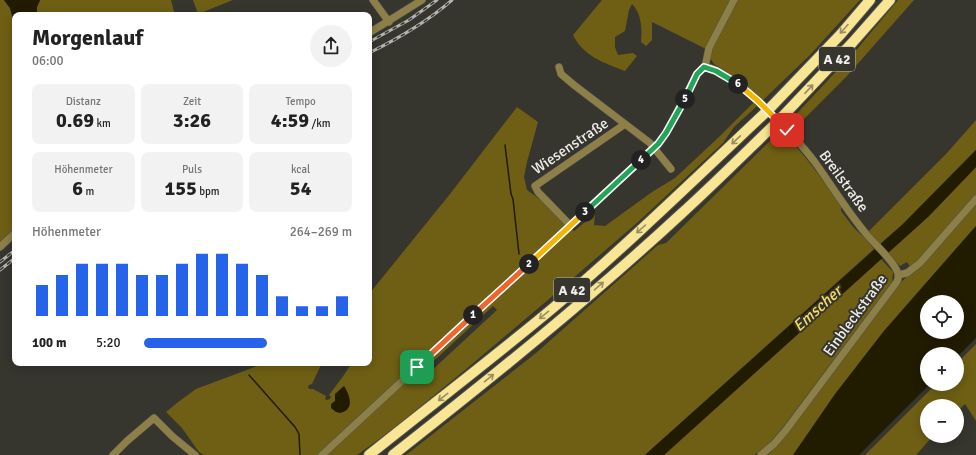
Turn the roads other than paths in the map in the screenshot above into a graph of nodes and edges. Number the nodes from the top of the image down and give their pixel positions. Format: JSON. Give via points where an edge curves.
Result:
{"nodes":[{"id":1,"x":373,"y":0,"type":"edge"},
{"id":2,"x":422,"y":0,"type":"edge"},
{"id":3,"x":734,"y":0,"type":"edge"},
{"id":4,"x":870,"y":0,"type":"edge"},
{"id":5,"x":890,"y":0,"type":"edge"},
{"id":6,"x":389,"y":22,"type":"junction"},
{"id":7,"x":372,"y":31,"type":"edge"},
{"id":8,"x":559,"y":67,"type":"dead end"},
{"id":9,"x":704,"y":67,"type":"junction"},
{"id":10,"x":625,"y":124,"type":"junction"},
{"id":11,"x":654,"y":148,"type":"junction"},
{"id":12,"x":671,"y":169,"type":"dead end"},
{"id":13,"x":976,"y":200,"type":"edge"},
{"id":14,"x":570,"y":225,"type":"junction"},
{"id":15,"x":12,"y":236,"type":"edge"},
{"id":16,"x":0,"y":247,"type":"edge"},
{"id":17,"x":898,"y":275,"type":"junction"},
{"id":18,"x":113,"y":455,"type":"edge"},
{"id":19,"x":195,"y":455,"type":"edge"},
{"id":20,"x":322,"y":455,"type":"edge"},
{"id":21,"x":369,"y":455,"type":"edge"},
{"id":22,"x":393,"y":455,"type":"edge"},
{"id":23,"x":761,"y":455,"type":"edge"}],
"edges":[{"from":1,"to":6,"type":"street"},
{"from":2,"to":6,"type":"street"},
{"from":3,"to":9,"type":"street","via":[[709,48]]},
{"from":4,"to":21,"type":"highway","number":"A 42","one_way":true,"via":[[768,110],[671,202],[553,307]]},
{"from":22,"to":5,"type":"highway","number":"A 42","one_way":true,"bridge":true,"via":[[480,386],[681,214],[782,117]]},
{"from":6,"to":7,"type":"street"},
{"from":8,"to":10,"type":"street","via":[[561,74]]},
{"from":9,"to":11,"type":"street","via":[[697,74],[666,133]]},
{"from":9,"to":17,"type":"street","name":"Breilstraße","via":[[737,84],[787,130],[814,161],[891,262]]},
{"from":10,"to":11,"type":"street"},
{"from":10,"to":14,"type":"street","name":"Wiesenstraße","via":[[534,186]]},
{"from":11,"to":12,"type":"street"},
{"from":11,"to":14,"type":"street"},
{"from":13,"to":17,"type":"street","name":"Einbleckstraße","via":[[920,263],[907,273]]},
{"from":14,"to":20,"type":"street"},
{"from":15,"to":16,"type":"street"},
{"from":17,"to":23,"type":"street","name":"Einbleckstraße","via":[[896,283],[786,430]]},
{"from":18,"to":19,"type":"street","via":[[154,418]]}]}
